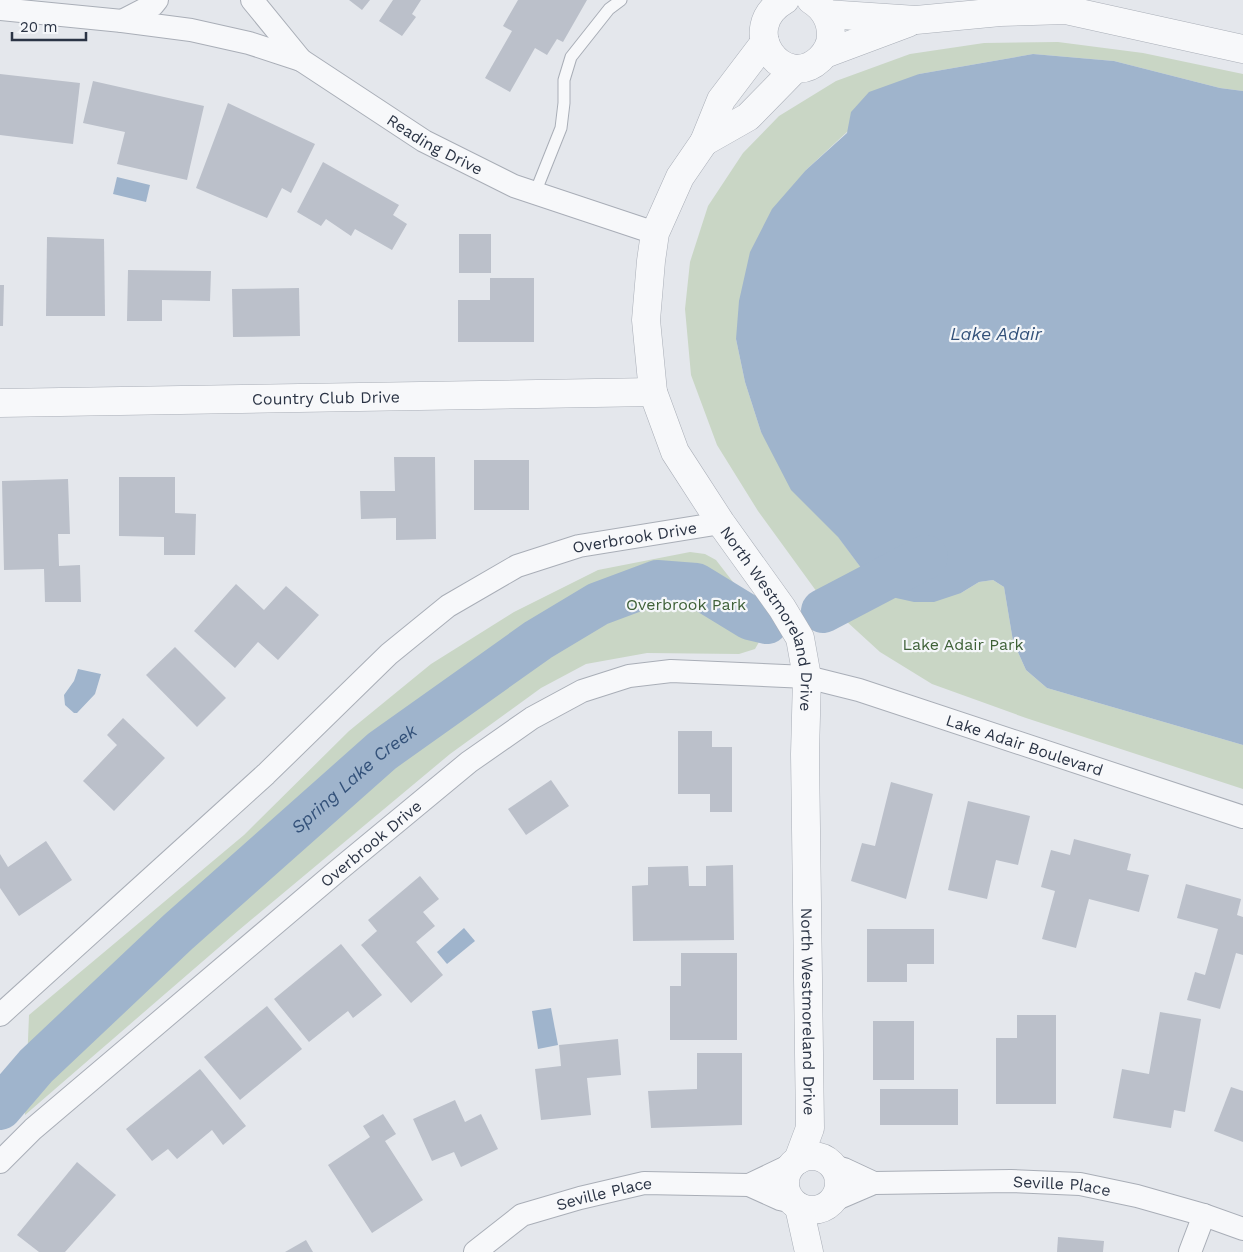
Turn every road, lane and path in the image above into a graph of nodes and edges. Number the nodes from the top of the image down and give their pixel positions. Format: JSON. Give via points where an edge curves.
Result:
{"nodes":[{"id":1,"x":157,"y":0,"type":"edge"},
{"id":2,"x":252,"y":0,"type":"edge"},
{"id":3,"x":621,"y":0,"type":"edge"},
{"id":4,"x":778,"y":2,"type":"edge"},
{"id":5,"x":815,"y":3,"type":"edge"},
{"id":6,"x":0,"y":9,"type":"edge"},
{"id":7,"x":122,"y":20,"type":"junction"},
{"id":8,"x":916,"y":20,"type":"junction"},
{"id":9,"x":764,"y":42,"type":"junction"},
{"id":10,"x":1243,"y":49,"type":"edge"},
{"id":11,"x":825,"y":54,"type":"junction"},
{"id":12,"x":301,"y":60,"type":"junction"},
{"id":13,"x":795,"y":69,"type":"junction"},
{"id":14,"x":704,"y":142,"type":"junction"},
{"id":15,"x":536,"y":193,"type":"junction"},
{"id":16,"x":655,"y":233,"type":"junction"},
{"id":17,"x":654,"y":392,"type":"junction"},
{"id":18,"x":0,"y":403,"type":"edge"},
{"id":19,"x":720,"y":523,"type":"junction"},
{"id":20,"x":807,"y":677,"type":"junction"},
{"id":21,"x":1243,"y":816,"type":"edge"},
{"id":22,"x":0,"y":1015,"type":"edge"},
{"id":23,"x":810,"y":1128,"type":"junction"},
{"id":24,"x":0,"y":1162,"type":"edge"},
{"id":25,"x":796,"y":1162,"type":"junction"},
{"id":26,"x":829,"y":1163,"type":"junction"},
{"id":27,"x":874,"y":1183,"type":"junction"},
{"id":28,"x":749,"y":1185,"type":"junction"},
{"id":29,"x":811,"y":1205,"type":"junction"},
{"id":30,"x":1204,"y":1215,"type":"junction"},
{"id":31,"x":1243,"y":1229,"type":"edge"},
{"id":32,"x":475,"y":1252,"type":"edge"},
{"id":33,"x":810,"y":1252,"type":"edge"},
{"id":34,"x":1190,"y":1252,"type":"edge"}],
"edges":[{"from":1,"to":7,"type":"street"},
{"from":2,"to":12,"type":"street","name":"Reading Drive"},
{"from":3,"to":15,"type":"lane","via":[[609,9],[571,57],[564,80],[561,128]]},
{"from":4,"to":9,"type":"street","via":[[764,26]]},
{"from":5,"to":8,"type":"street"},
{"from":5,"to":11,"type":"street","via":[[831,27],[831,41]]},
{"from":6,"to":7,"type":"street"},
{"from":7,"to":12,"type":"street","via":[[191,30],[249,43]]},
{"from":8,"to":10,"type":"street","via":[[1066,10]]},
{"from":8,"to":11,"type":"street"},
{"from":9,"to":13,"type":"street","via":[[771,55]]},
{"from":9,"to":14,"type":"street","name":"North Westmoreland Drive","via":[[721,100]]},
{"from":11,"to":13,"type":"street","via":[[817,62]]},
{"from":12,"to":15,"type":"street","name":"Reading Drive","via":[[424,142],[514,186]]},
{"from":13,"to":14,"type":"street","name":"North Westmoreland Drive","via":[[748,116]]},
{"from":14,"to":16,"type":"street","name":"North Westmoreland Drive","via":[[680,177]]},
{"from":15,"to":16,"type":"street","name":"Reading Drive"},
{"from":16,"to":17,"type":"street","name":"North Westmoreland Drive","via":[[646,320]]},
{"from":17,"to":18,"type":"street","name":"Country Club Drive"},
{"from":17,"to":19,"type":"street","name":"North Westmoreland Drive","via":[[675,452]]},
{"from":19,"to":20,"type":"street","name":"North Westmoreland Drive","via":[[800,638]]},
{"from":19,"to":22,"type":"street","name":"Overbrook Drive","via":[[579,546],[517,566],[448,606],[389,654],[266,774]]},
{"from":20,"to":21,"type":"street","name":"Lake Adair Boulevard","via":[[859,690]]},
{"from":20,"to":23,"type":"street","name":"North Westmoreland Drive","via":[[805,754]]},
{"from":20,"to":24,"type":"street","name":"Overbrook Drive","via":[[671,671],[628,676],[582,691],[532,718],[469,762],[343,866],[33,1129]]},
{"from":23,"to":25,"type":"street","name":"North Westmoreland Drive"},
{"from":23,"to":26,"type":"street","name":"North Westmoreland Drive"},
{"from":25,"to":26,"type":"street","via":[[812,1156]]},
{"from":25,"to":28,"type":"street","name":"Seville Place"},
{"from":25,"to":29,"type":"street","via":[[786,1179],[788,1195]]},
{"from":26,"to":27,"type":"street","name":"Seville Place"},
{"from":26,"to":29,"type":"street","via":[[839,1181],[835,1198]]},
{"from":27,"to":29,"type":"street","name":"Seville Place"},
{"from":27,"to":30,"type":"street","name":"Seville Place","via":[[1011,1181],[1080,1184]]},
{"from":28,"to":29,"type":"street","name":"Seville Place","via":[[780,1199]]},
{"from":28,"to":32,"type":"street","name":"Seville Place","via":[[644,1183],[580,1198],[522,1215]]},
{"from":29,"to":33,"type":"street"},
{"from":30,"to":31,"type":"street","name":"Seville Place"},
{"from":30,"to":34,"type":"street"}]}
